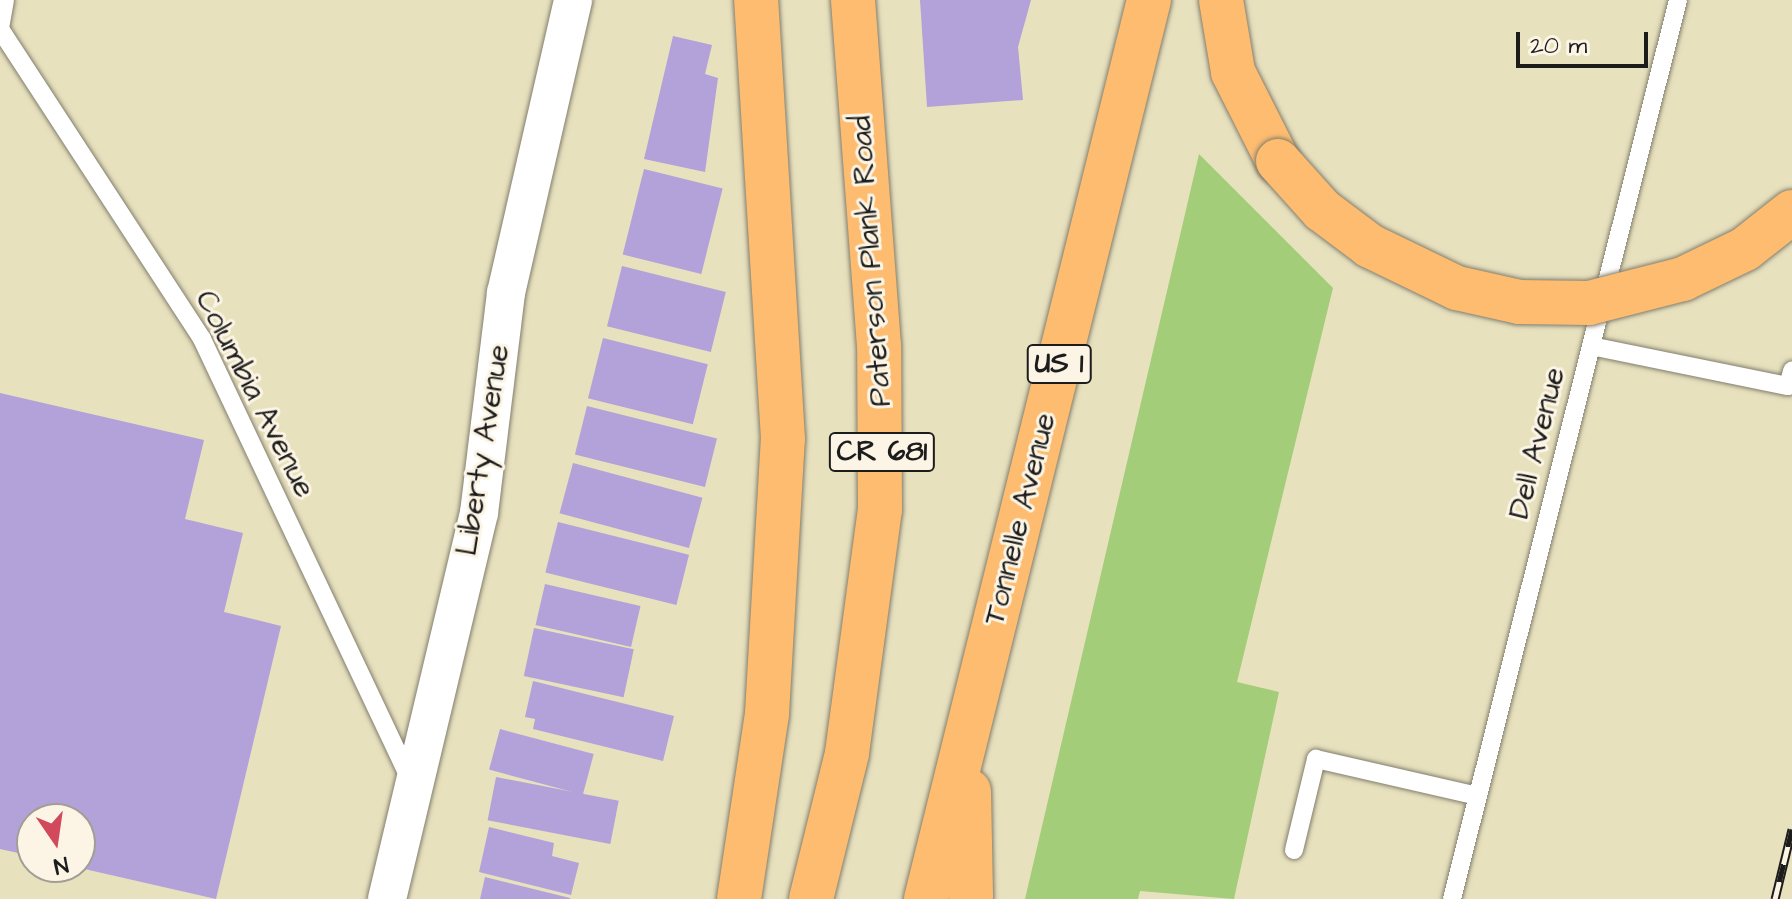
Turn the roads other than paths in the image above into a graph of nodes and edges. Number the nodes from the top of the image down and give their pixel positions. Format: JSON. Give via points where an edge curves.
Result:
{"nodes":[{"id":1,"x":5,"y":0,"type":"edge"},
{"id":2,"x":573,"y":0,"type":"edge"},
{"id":3,"x":756,"y":0,"type":"edge"},
{"id":4,"x":853,"y":0,"type":"edge"},
{"id":5,"x":1149,"y":0,"type":"edge"},
{"id":6,"x":1221,"y":0,"type":"edge"},
{"id":7,"x":1678,"y":0,"type":"edge"},
{"id":8,"x":0,"y":29,"type":"edge"},
{"id":9,"x":1792,"y":212,"type":"edge"},
{"id":10,"x":1591,"y":346,"type":"junction"},
{"id":11,"x":1792,"y":371,"type":"edge"},
{"id":12,"x":969,"y":728,"type":"junction"},
{"id":13,"x":414,"y":789,"type":"junction"},
{"id":14,"x":1478,"y":796,"type":"junction"},
{"id":15,"x":1294,"y":850,"type":"dead end"},
{"id":16,"x":387,"y":899,"type":"edge"},
{"id":17,"x":739,"y":899,"type":"edge"},
{"id":18,"x":811,"y":899,"type":"edge"},
{"id":19,"x":926,"y":899,"type":"edge"},
{"id":20,"x":971,"y":899,"type":"edge"},
{"id":21,"x":1452,"y":899,"type":"edge"}],
"edges":[{"from":1,"to":8,"type":"lane","name":"Columbia Avenue"},
{"from":2,"to":13,"type":"street","name":"Liberty Avenue","via":[[506,293],[479,513]]},
{"from":3,"to":17,"type":"main road","via":[[783,453],[770,685]]},
{"from":4,"to":18,"type":"main road","name":"Paterson Plank Road","number":"CR 681","via":[[879,346],[880,510],[858,690]]},
{"from":5,"to":12,"type":"main road","name":"Tonnelle Avenue","number":"US 1"},
{"from":6,"to":9,"type":"main road","bridge":true,"via":[[1233,72],[1278,161],[1322,210],[1370,246],[1457,288],[1519,302],[1589,303],[1683,279],[1745,249]]},
{"from":7,"to":10,"type":"lane","name":"Dell Avenue"},
{"from":8,"to":13,"type":"lane","name":"Columbia Avenue","via":[[202,339]]},
{"from":10,"to":11,"type":"lane","via":[[1788,386]]},
{"from":10,"to":14,"type":"lane","name":"Dell Avenue"},
{"from":12,"to":19,"type":"main road","name":"Tonnelle Avenue","number":"US 1"},
{"from":12,"to":20,"type":"main road"},
{"from":13,"to":16,"type":"street","name":"Liberty Avenue"},
{"from":14,"to":15,"type":"lane","via":[[1316,759]]},
{"from":14,"to":21,"type":"lane","name":"Dell Avenue"}]}
